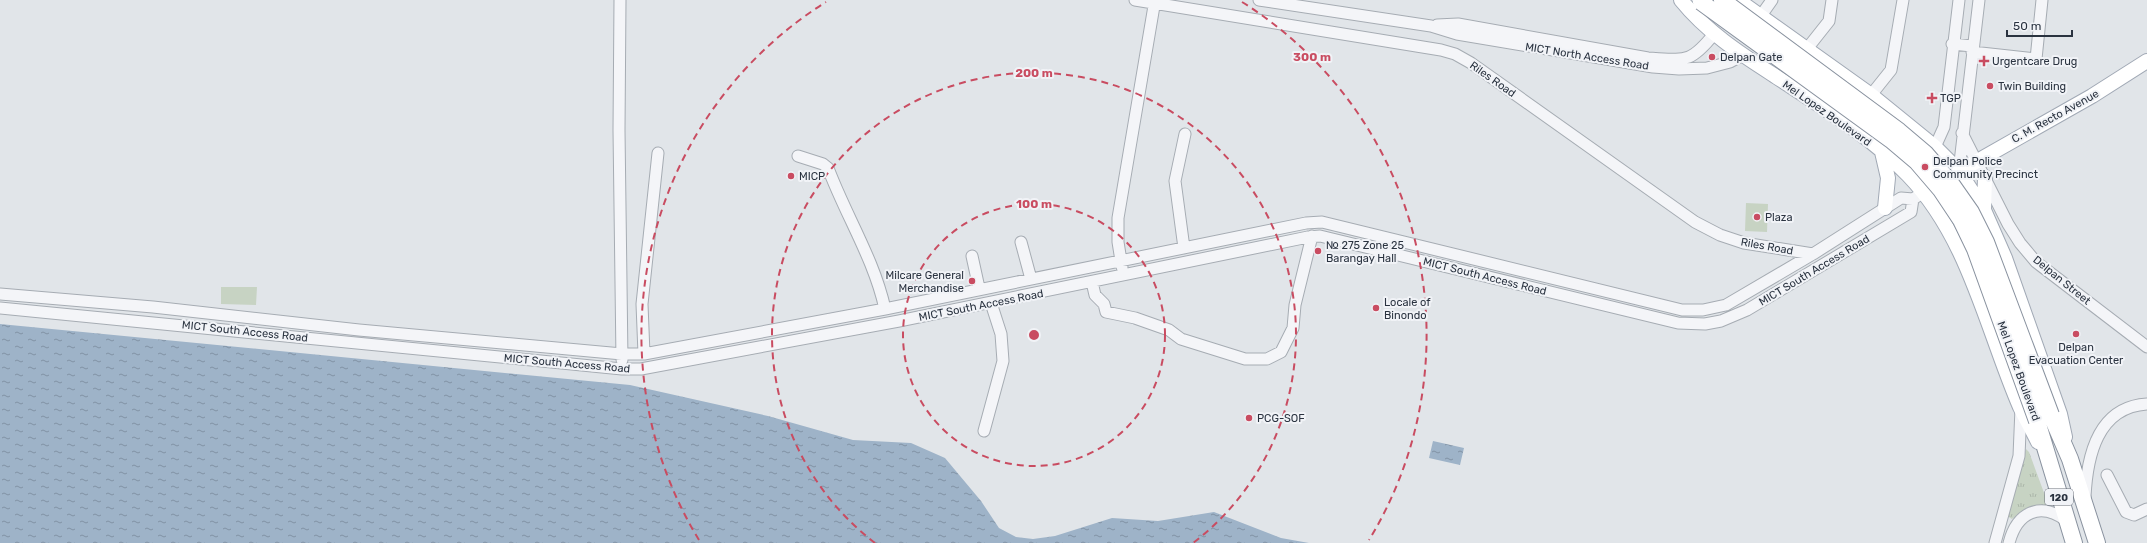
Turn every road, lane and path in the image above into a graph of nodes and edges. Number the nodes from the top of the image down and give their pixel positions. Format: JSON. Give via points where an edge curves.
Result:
{"nodes":[{"id":1,"x":620,"y":0,"type":"edge"},
{"id":2,"x":1135,"y":0,"type":"edge"},
{"id":3,"x":1259,"y":0,"type":"edge"},
{"id":4,"x":1681,"y":0,"type":"edge"},
{"id":5,"x":1722,"y":0,"type":"edge"},
{"id":6,"x":1738,"y":0,"type":"edge"},
{"id":7,"x":1772,"y":0,"type":"edge"},
{"id":8,"x":1832,"y":0,"type":"edge"},
{"id":9,"x":1903,"y":0,"type":"edge"},
{"id":10,"x":1959,"y":0,"type":"edge"},
{"id":11,"x":1979,"y":0,"type":"edge"},
{"id":12,"x":2042,"y":0,"type":"edge"},
{"id":13,"x":1700,"y":1,"type":"edge"},
{"id":14,"x":1155,"y":2,"type":"edge"},
{"id":15,"x":1760,"y":17,"type":"junction"},
{"id":16,"x":1431,"y":26,"type":"junction"},
{"id":17,"x":1714,"y":34,"type":"junction"},
{"id":18,"x":1952,"y":44,"type":"junction"},
{"id":19,"x":1972,"y":49,"type":"junction"},
{"id":20,"x":1806,"y":50,"type":"junction"},
{"id":21,"x":1743,"y":56,"type":"junction"},
{"id":22,"x":2147,"y":61,"type":"edge"},
{"id":23,"x":1871,"y":95,"type":"junction"},
{"id":24,"x":1900,"y":118,"type":"junction"},
{"id":25,"x":1962,"y":133,"type":"junction"},
{"id":26,"x":1185,"y":134,"type":"dead end"},
{"id":27,"x":1935,"y":147,"type":"junction"},
{"id":28,"x":1879,"y":149,"type":"junction"},
{"id":29,"x":658,"y":153,"type":"dead end"},
{"id":30,"x":798,"y":156,"type":"dead end"},
{"id":31,"x":1976,"y":161,"type":"junction"},
{"id":32,"x":1959,"y":172,"type":"junction"},
{"id":33,"x":1984,"y":177,"type":"junction"},
{"id":34,"x":1941,"y":182,"type":"joint"},
{"id":35,"x":1918,"y":196,"type":"junction"},
{"id":36,"x":1885,"y":208,"type":"junction"},
{"id":37,"x":1984,"y":210,"type":"junction"},
{"id":38,"x":1312,"y":236,"type":"junction"},
{"id":39,"x":1021,"y":242,"type":"dead end"},
{"id":40,"x":1184,"y":248,"type":"junction"},
{"id":41,"x":1813,"y":254,"type":"junction"},
{"id":42,"x":972,"y":256,"type":"dead end"},
{"id":43,"x":1121,"y":261,"type":"junction"},
{"id":44,"x":1123,"y":276,"type":"junction"},
{"id":45,"x":1031,"y":279,"type":"junction"},
{"id":46,"x":1092,"y":282,"type":"junction"},
{"id":47,"x":996,"y":286,"type":"junction"},
{"id":48,"x":979,"y":288,"type":"junction"},
{"id":49,"x":0,"y":294,"type":"edge"},
{"id":50,"x":1740,"y":297,"type":"junction"},
{"id":51,"x":995,"y":302,"type":"junction"},
{"id":52,"x":0,"y":308,"type":"edge"},
{"id":53,"x":885,"y":309,"type":"junction"},
{"id":54,"x":1747,"y":310,"type":"junction"},
{"id":55,"x":292,"y":321,"type":"junction"},
{"id":56,"x":815,"y":322,"type":"junction"},
{"id":57,"x":292,"y":336,"type":"junction"},
{"id":58,"x":818,"y":336,"type":"junction"},
{"id":59,"x":2147,"y":347,"type":"edge"},
{"id":60,"x":622,"y":354,"type":"junction"},
{"id":61,"x":644,"y":354,"type":"junction"},
{"id":62,"x":622,"y":369,"type":"junction"},
{"id":63,"x":2147,"y":404,"type":"edge"},
{"id":64,"x":2021,"y":407,"type":"junction"},
{"id":65,"x":2044,"y":418,"type":"junction"},
{"id":66,"x":984,"y":431,"type":"dead end"},
{"id":67,"x":2070,"y":459,"type":"junction"},
{"id":68,"x":2049,"y":464,"type":"junction"},
{"id":69,"x":2107,"y":475,"type":"dead end"},
{"id":70,"x":2085,"y":502,"type":"junction"},
{"id":71,"x":2147,"y":509,"type":"edge"},
{"id":72,"x":2070,"y":532,"type":"edge"},
{"id":73,"x":1995,"y":543,"type":"edge"},
{"id":74,"x":2009,"y":543,"type":"edge"},
{"id":75,"x":2097,"y":543,"type":"edge"}],
"edges":[{"from":1,"to":60,"type":"street"},
{"from":2,"to":14,"type":"street","name":"Riles Road"},
{"from":3,"to":16,"type":"street","name":"MICT North Access Road"},
{"from":4,"to":17,"type":"main road","name":"Mel Lopez Boulevard","number":"120"},
{"from":5,"to":65,"type":"highway","name":"Mel Lopez Boulevard","number":"120","bridge":true,"via":[[1899,131],[1925,153],[1950,182],[1971,212],[1986,242]]},
{"from":6,"to":15,"type":"main road","name":"Mel Lopez Boulevard","number":"120"},
{"from":7,"to":15,"type":"street"},
{"from":8,"to":20,"type":"street","via":[[1829,21]]},
{"from":9,"to":23,"type":"street","via":[[1891,70]]},
{"from":10,"to":18,"type":"street"},
{"from":11,"to":19,"type":"street"},
{"from":12,"to":19,"type":"street","via":[[2036,59]]},
{"from":13,"to":65,"type":"highway","name":"Mel Lopez Boulevard","number":"120","bridge":true,"via":[[1891,140],[1917,162],[1941,190],[1961,220],[1975,248]]},
{"from":14,"to":41,"type":"street","name":"Riles Road","via":[[1364,36],[1455,54],[1695,222],[1720,235],[1744,243]]},
{"from":14,"to":43,"type":"street","via":[[1118,218]]},
{"from":15,"to":20,"type":"main road","name":"Mel Lopez Boulevard","number":"120"},
{"from":16,"to":17,"type":"street","name":"MICT North Access Road","via":[[1458,24],[1648,58],[1677,60],[1697,54]]},
{"from":16,"to":21,"type":"street","name":"MICT North Access Road","via":[[1457,34],[1653,67],[1698,70]]},
{"from":17,"to":21,"type":"main road","name":"Mel Lopez Boulevard","number":"120"},
{"from":18,"to":19,"type":"street"},
{"from":18,"to":27,"type":"street","via":[[1944,127]]},
{"from":19,"to":25,"type":"street"},
{"from":20,"to":23,"type":"main road","name":"Mel Lopez Boulevard","number":"120"},
{"from":21,"to":28,"type":"main road","name":"Mel Lopez Boulevard","number":"120","via":[[1848,124]]},
{"from":22,"to":31,"type":"main road","name":"C. M. Recto Avenue","via":[[2092,96]]},
{"from":23,"to":24,"type":"main road","name":"Mel Lopez Boulevard","number":"120"},
{"from":24,"to":27,"type":"main road","name":"Mel Lopez Boulevard","number":"120"},
{"from":24,"to":28,"type":"main road"},
{"from":25,"to":31,"type":"street","name":"Delpan Street"},
{"from":25,"to":32,"type":"street"},
{"from":26,"to":40,"type":"street","via":[[1175,181]]},
{"from":27,"to":32,"type":"main road","name":"Mel Lopez Boulevard","number":"120"},
{"from":28,"to":35,"type":"main road","name":"Mel Lopez Boulevard","number":"120"},
{"from":28,"to":36,"type":"main road","via":[[1888,178]]},
{"from":29,"to":61,"type":"street","via":[[642,304]]},
{"from":30,"to":53,"type":"street","via":[[828,168],[874,269]]},
{"from":31,"to":32,"type":"main road","name":"C. M. Recto Avenue"},
{"from":31,"to":33,"type":"street","name":"Delpan Street"},
{"from":32,"to":34,"type":"main road","name":"C. M. Recto Avenue"},
{"from":32,"to":37,"type":"main road","name":"Mel Lopez Boulevard","number":"120"},
{"from":33,"to":37,"type":"main road"},
{"from":33,"to":59,"type":"street","name":"Delpan Street","via":[[2008,224],[2036,262]]},
{"from":34,"to":35,"type":"main road","name":"MICT South Access Road"},
{"from":35,"to":36,"type":"street","name":"MICT South Access Road","via":[[1901,198]]},
{"from":35,"to":54,"type":"street","name":"MICT South Access Road","via":[[1911,212]]},
{"from":35,"to":64,"type":"main road","name":"Mel Lopez Boulevard","number":"120","via":[[1940,215],[1968,269]]},
{"from":36,"to":41,"type":"street","name":"MICT South Access Road"},
{"from":37,"to":67,"type":"main road","name":"Mel Lopez Boulevard","number":"120","via":[[2006,258],[2053,392]]},
{"from":38,"to":44,"type":"street","name":"MICT South Access Road"},
{"from":38,"to":46,"type":"street","via":[[1295,305],[1293,328],[1281,352],[1266,359],[1245,359],[1181,339],[1169,330],[1135,318],[1106,312],[1104,304],[1095,295]]},
{"from":38,"to":54,"type":"street","name":"MICT South Access Road","via":[[1331,238],[1678,323],[1704,324],[1721,321]]},
{"from":39,"to":45,"type":"street"},
{"from":40,"to":43,"type":"street","name":"MICT South Access Road"},
{"from":40,"to":50,"type":"street","name":"MICT South Access Road","via":[[1322,222],[1682,310],[1703,310],[1726,305]]},
{"from":41,"to":50,"type":"street","name":"MICT South Access Road"},
{"from":42,"to":48,"type":"street"},
{"from":43,"to":44,"type":"street"},
{"from":43,"to":45,"type":"street","name":"MICT South Access Road"},
{"from":44,"to":46,"type":"street","name":"MICT South Access Road"},
{"from":45,"to":47,"type":"street","name":"MICT South Access Road"},
{"from":46,"to":51,"type":"street","name":"MICT South Access Road"},
{"from":47,"to":48,"type":"street","name":"MICT South Access Road"},
{"from":47,"to":51,"type":"street"},
{"from":48,"to":53,"type":"street","name":"MICT South Access Road"},
{"from":49,"to":55,"type":"street","name":"MICT South Access Road"},
{"from":50,"to":54,"type":"street"},
{"from":51,"to":58,"type":"street","name":"MICT South Access Road"},
{"from":51,"to":66,"type":"street","via":[[1003,361]]},
{"from":52,"to":57,"type":"street","name":"MICT South Access Road"},
{"from":53,"to":56,"type":"street","name":"MICT South Access Road"},
{"from":55,"to":57,"type":"street"},
{"from":55,"to":60,"type":"street","name":"MICT South Access Road","via":[[359,330]]},
{"from":56,"to":58,"type":"street"},
{"from":56,"to":61,"type":"street","name":"MICT South Access Road"},
{"from":57,"to":62,"type":"street","name":"MICT South Access Road"},
{"from":58,"to":62,"type":"street","name":"MICT South Access Road","via":[[663,365]]},
{"from":60,"to":61,"type":"street","name":"MICT South Access Road"},
{"from":60,"to":62,"type":"street"},
{"from":63,"to":70,"type":"street","via":[[2135,406],[2118,414],[2100,434],[2087,468]]},
{"from":64,"to":68,"type":"main road","name":"Mel Lopez Boulevard","number":"120"},
{"from":64,"to":73,"type":"street","via":[[2019,456]]},
{"from":65,"to":67,"type":"highway","name":"Mel Lopez Boulevard","number":"120"},
{"from":65,"to":68,"type":"highway","name":"Mel Lopez Boulevard","number":"120"},
{"from":67,"to":70,"type":"highway","name":"Mel Lopez Boulevard","number":"120"},
{"from":68,"to":72,"type":"highway","name":"Mel Lopez Boulevard","number":"120"},
{"from":69,"to":71,"type":"street","via":[[2126,512],[2134,515]]},
{"from":70,"to":75,"type":"highway","name":"Mel Lopez Boulevard","number":"120"},
{"from":72,"to":74,"type":"street","via":[[2049,512],[2031,513],[2016,523]]}]}
